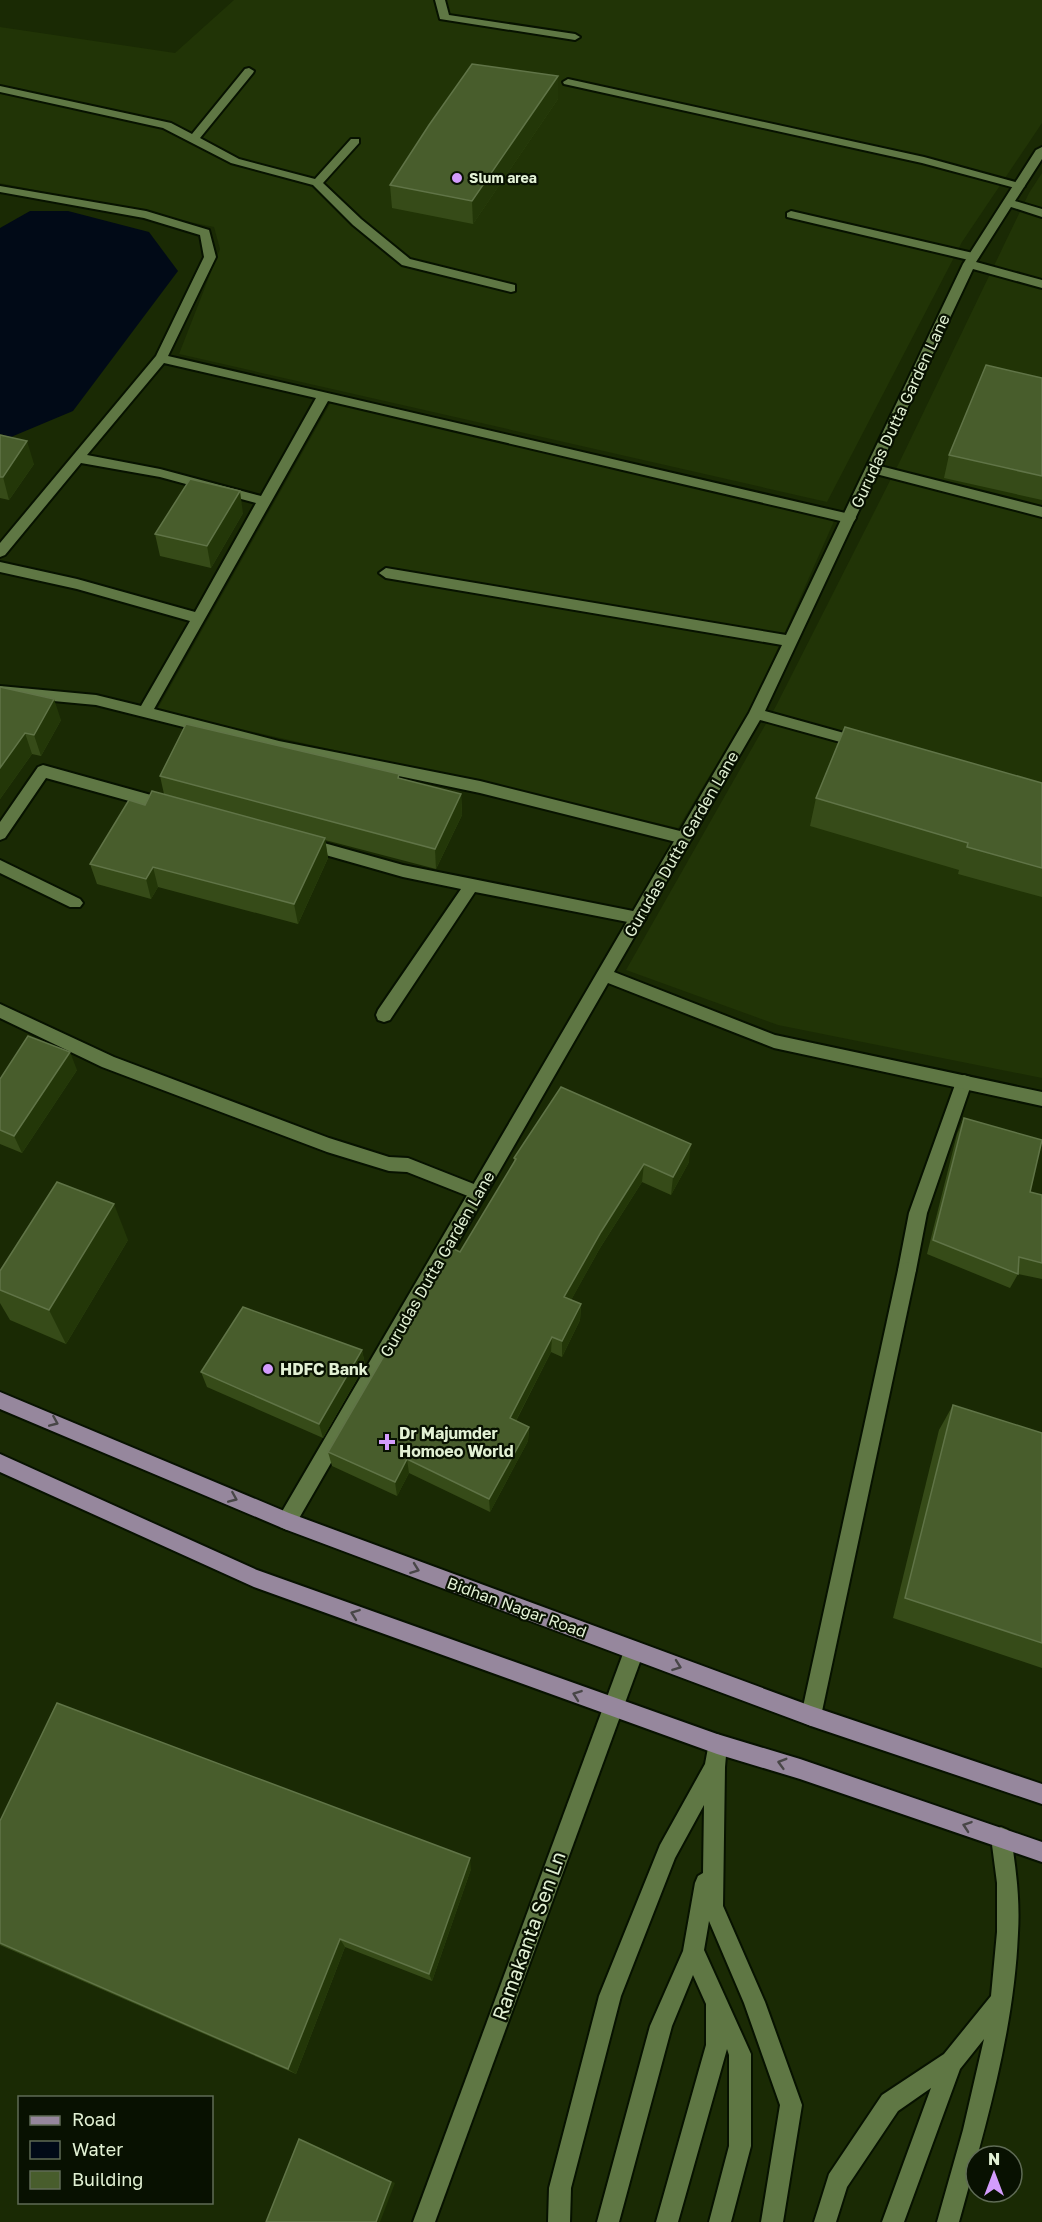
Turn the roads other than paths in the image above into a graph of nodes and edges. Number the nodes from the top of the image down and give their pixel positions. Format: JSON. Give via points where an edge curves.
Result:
{"nodes":[{"id":1,"x":440,"y":0,"type":"edge"},
{"id":2,"x":574,"y":37,"type":"dead end"},
{"id":3,"x":249,"y":71,"type":"dead end"},
{"id":4,"x":568,"y":82,"type":"dead end"},
{"id":5,"x":0,"y":89,"type":"edge"},
{"id":6,"x":193,"y":139,"type":"junction"},
{"id":7,"x":355,"y":141,"type":"dead end"},
{"id":8,"x":1042,"y":150,"type":"edge"},
{"id":9,"x":317,"y":183,"type":"junction"},
{"id":10,"x":1019,"y":186,"type":"junction"},
{"id":11,"x":2,"y":192,"type":"edge"},
{"id":12,"x":1008,"y":203,"type":"junction"},
{"id":13,"x":1042,"y":213,"type":"edge"},
{"id":14,"x":791,"y":215,"type":"dead end"},
{"id":15,"x":971,"y":261,"type":"junction"},
{"id":16,"x":1042,"y":284,"type":"edge"},
{"id":17,"x":511,"y":288,"type":"dead end"},
{"id":18,"x":161,"y":358,"type":"junction"},
{"id":19,"x":324,"y":396,"type":"junction"},
{"id":20,"x":78,"y":458,"type":"junction"},
{"id":21,"x":873,"y":469,"type":"junction"},
{"id":22,"x":264,"y":501,"type":"junction"},
{"id":23,"x":1042,"y":512,"type":"edge"},
{"id":24,"x":849,"y":518,"type":"junction"},
{"id":25,"x":1,"y":548,"type":"edge"},
{"id":26,"x":0,"y":567,"type":"edge"},
{"id":27,"x":386,"y":573,"type":"dead end"},
{"id":28,"x":198,"y":618,"type":"junction"},
{"id":29,"x":791,"y":641,"type":"junction"},
{"id":30,"x":0,"y":691,"type":"edge"},
{"id":31,"x":145,"y":712,"type":"junction"},
{"id":32,"x":756,"y":714,"type":"junction"},
{"id":33,"x":871,"y":746,"type":"edge"},
{"id":34,"x":189,"y":812,"type":"edge"},
{"id":35,"x":0,"y":834,"type":"edge"},
{"id":36,"x":684,"y":838,"type":"junction"},
{"id":37,"x":290,"y":840,"type":"edge"},
{"id":38,"x":0,"y":866,"type":"edge"},
{"id":39,"x":472,"y":884,"type":"junction"},
{"id":40,"x":75,"y":903,"type":"dead end"},
{"id":41,"x":638,"y":918,"type":"junction"},
{"id":42,"x":605,"y":975,"type":"junction"},
{"id":43,"x":0,"y":1011,"type":"edge"},
{"id":44,"x":384,"y":1015,"type":"dead end"},
{"id":45,"x":964,"y":1082,"type":"junction"},
{"id":46,"x":1042,"y":1099,"type":"edge"},
{"id":47,"x":478,"y":1193,"type":"junction"},
{"id":48,"x":0,"y":1400,"type":"edge"},
{"id":49,"x":1,"y":1465,"type":"edge"},
{"id":50,"x":287,"y":1521,"type":"junction"},
{"id":51,"x":634,"y":1650,"type":"junction"},
{"id":52,"x":613,"y":1708,"type":"junction"},
{"id":53,"x":811,"y":1716,"type":"junction"},
{"id":54,"x":716,"y":1755,"type":"junction"},
{"id":55,"x":1042,"y":1794,"type":"edge"},
{"id":56,"x":713,"y":1834,"type":"junction"},
{"id":57,"x":1000,"y":1837,"type":"junction"},
{"id":58,"x":1042,"y":1852,"type":"edge"},
{"id":59,"x":693,"y":1951,"type":"junction"},
{"id":60,"x":714,"y":1999,"type":"junction"},
{"id":61,"x":1001,"y":2001,"type":"junction"},
{"id":62,"x":952,"y":2062,"type":"junction"},
{"id":63,"x":424,"y":2222,"type":"edge"},
{"id":64,"x":559,"y":2222,"type":"edge"},
{"id":65,"x":608,"y":2222,"type":"edge"},
{"id":66,"x":667,"y":2222,"type":"edge"},
{"id":67,"x":720,"y":2222,"type":"edge"},
{"id":68,"x":772,"y":2222,"type":"edge"},
{"id":69,"x":825,"y":2222,"type":"edge"},
{"id":70,"x":893,"y":2222,"type":"edge"},
{"id":71,"x":948,"y":2222,"type":"edge"}],
"edges":[{"from":1,"to":2,"type":"street","via":[[444,17]]},
{"from":3,"to":6,"type":"street"},
{"from":4,"to":10,"type":"street","via":[[924,160]]},
{"from":5,"to":6,"type":"street","via":[[167,124]]},
{"from":6,"to":9,"type":"street","via":[[234,161]]},
{"from":7,"to":9,"type":"street"},
{"from":8,"to":10,"type":"street","name":"Gurudas Dutta Garden Lane"},
{"from":9,"to":17,"type":"street","via":[[406,262]]},
{"from":10,"to":12,"type":"street","name":"Gurudas Dutta Garden Lane"},
{"from":11,"to":18,"type":"street","via":[[146,215],[205,233],[210,257]]},
{"from":12,"to":13,"type":"street"},
{"from":12,"to":15,"type":"street","name":"Gurudas Dutta Garden Lane"},
{"from":14,"to":15,"type":"street"},
{"from":15,"to":16,"type":"street"},
{"from":15,"to":21,"type":"street","name":"Gurudas Dutta Garden Lane"},
{"from":18,"to":19,"type":"street"},
{"from":18,"to":20,"type":"street"},
{"from":19,"to":22,"type":"street"},
{"from":19,"to":24,"type":"street"},
{"from":20,"to":22,"type":"street","via":[[160,473]]},
{"from":20,"to":25,"type":"street"},
{"from":21,"to":23,"type":"street"},
{"from":21,"to":24,"type":"street","name":"Gurudas Dutta Garden Lane"},
{"from":22,"to":28,"type":"street"},
{"from":24,"to":29,"type":"street","name":"Gurudas Dutta Garden Lane"},
{"from":26,"to":28,"type":"street"},
{"from":27,"to":29,"type":"street"},
{"from":28,"to":31,"type":"street"},
{"from":29,"to":32,"type":"street","name":"Gurudas Dutta Garden Lane"},
{"from":30,"to":31,"type":"street","via":[[96,700]]},
{"from":31,"to":36,"type":"street","via":[[279,746],[480,787]]},
{"from":32,"to":33,"type":"street"},
{"from":32,"to":36,"type":"street","name":"Gurudas Dutta Garden Lane"},
{"from":34,"to":35,"type":"street","via":[[43,771]]},
{"from":36,"to":41,"type":"street","name":"Gurudas Dutta Garden Lane"},
{"from":37,"to":39,"type":"street","via":[[403,871]]},
{"from":38,"to":40,"type":"street"},
{"from":39,"to":41,"type":"street"},
{"from":39,"to":44,"type":"street"},
{"from":41,"to":42,"type":"street","name":"Gurudas Dutta Garden Lane"},
{"from":42,"to":45,"type":"street","via":[[774,1041]]},
{"from":42,"to":47,"type":"street","name":"Gurudas Dutta Garden Lane"},
{"from":43,"to":47,"type":"street","via":[[108,1062],[327,1145],[389,1164],[408,1165]]},
{"from":45,"to":46,"type":"street"},
{"from":45,"to":53,"type":"street","via":[[918,1213]]},
{"from":47,"to":50,"type":"street","name":"Gurudas Dutta Garden Lane"},
{"from":48,"to":50,"type":"main road","name":"Bidhan Nagar Road","one_way":true},
{"from":52,"to":49,"type":"main road","one_way":true,"via":[[254,1578]]},
{"from":50,"to":51,"type":"main road","name":"Bidhan Nagar Road","one_way":true},
{"from":51,"to":52,"type":"street","name":"Ramakanta Sen Ln"},
{"from":51,"to":53,"type":"main road","name":"Bidhan Nagar Road","one_way":true},
{"from":52,"to":54,"type":"main road"},
{"from":52,"to":63,"type":"street","name":"Ramakanta Sen Ln"},
{"from":53,"to":55,"type":"main road","name":"Bidhan Nagar Road"},
{"from":54,"to":56,"type":"street"},
{"from":57,"to":54,"type":"main road","one_way":true,"via":[[800,1769]]},
{"from":54,"to":64,"type":"street","via":[[667,1852],[610,1996],[560,2188]]},
{"from":56,"to":59,"type":"street"},
{"from":56,"to":68,"type":"street","via":[[713,1906],[754,2002],[791,2105]]},
{"from":57,"to":58,"type":"main road"},
{"from":57,"to":61,"type":"street","via":[[1007,1870],[1005,1980]]},
{"from":59,"to":60,"type":"street"},
{"from":59,"to":65,"type":"street","via":[[661,2026]]},
{"from":60,"to":66,"type":"street","via":[[717,2045]]},
{"from":60,"to":67,"type":"street","via":[[740,2054],[740,2146]]},
{"from":61,"to":62,"type":"street"},
{"from":61,"to":71,"type":"street","via":[[978,2116]]},
{"from":62,"to":69,"type":"street","via":[[890,2103],[837,2182]]},
{"from":62,"to":70,"type":"street"}]}
